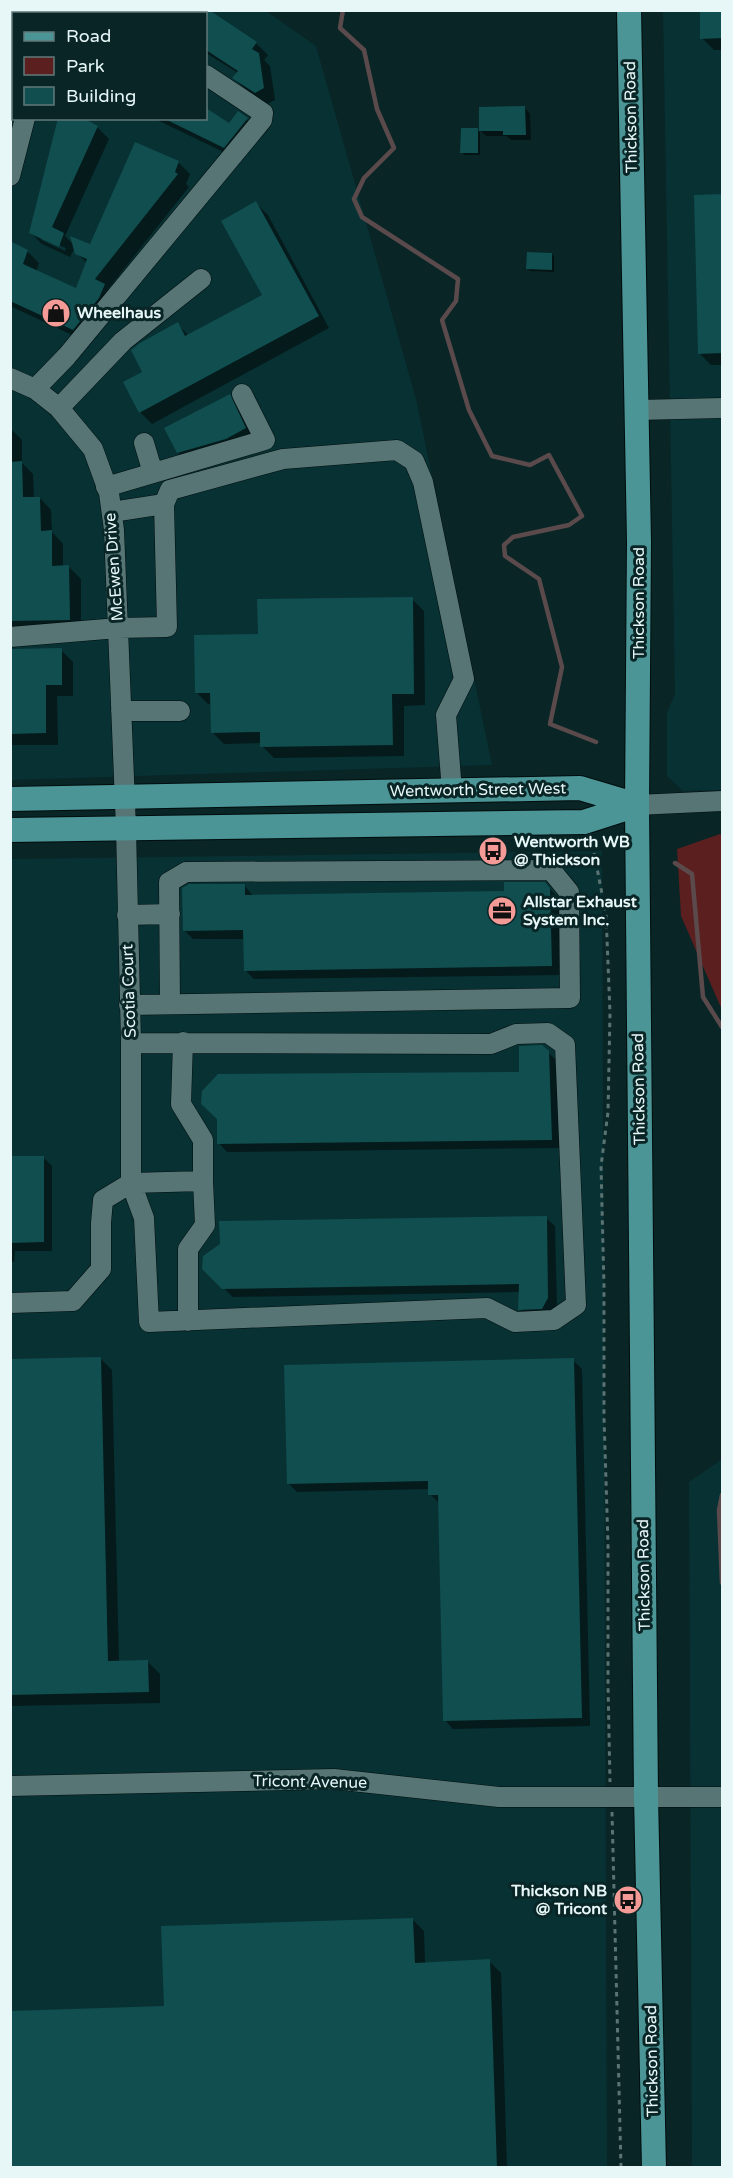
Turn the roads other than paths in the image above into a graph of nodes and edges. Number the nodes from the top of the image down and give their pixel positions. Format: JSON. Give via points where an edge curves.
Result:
{"nodes":[{"id":1,"x":629,"y":10,"type":"edge"},
{"id":2,"x":207,"y":76,"type":"edge"},
{"id":3,"x":24,"y":120,"type":"edge"},
{"id":4,"x":10,"y":176,"type":"edge"},
{"id":5,"x":201,"y":279,"type":"dead end"},
{"id":6,"x":10,"y":378,"type":"edge"},
{"id":7,"x":35,"y":389,"type":"junction"},
{"id":8,"x":242,"y":394,"type":"dead end"},
{"id":9,"x":59,"y":408,"type":"junction"},
{"id":10,"x":723,"y":408,"type":"edge"},
{"id":11,"x":638,"y":410,"type":"junction"},
{"id":12,"x":144,"y":443,"type":"dead end"},
{"id":13,"x":153,"y":473,"type":"junction"},
{"id":14,"x":106,"y":487,"type":"junction"},
{"id":15,"x":164,"y":504,"type":"junction"},
{"id":16,"x":111,"y":512,"type":"junction"},
{"id":17,"x":118,"y":628,"type":"junction"},
{"id":18,"x":10,"y":637,"type":"edge"},
{"id":19,"x":121,"y":711,"type":"junction"},
{"id":20,"x":180,"y":711,"type":"dead end"},
{"id":21,"x":452,"y":791,"type":"junction"},
{"id":22,"x":125,"y":798,"type":"junction"},
{"id":23,"x":10,"y":799,"type":"edge"},
{"id":24,"x":723,"y":801,"type":"edge"},
{"id":25,"x":637,"y":806,"type":"junction"},
{"id":26,"x":126,"y":828,"type":"junction"},
{"id":27,"x":10,"y":830,"type":"edge"},
{"id":28,"x":170,"y":914,"type":"junction"},
{"id":29,"x":126,"y":915,"type":"junction"},
{"id":30,"x":170,"y":1003,"type":"junction"},
{"id":31,"x":129,"y":1005,"type":"junction"},
{"id":32,"x":183,"y":1042,"type":"junction"},
{"id":33,"x":131,"y":1043,"type":"junction"},
{"id":34,"x":203,"y":1181,"type":"junction"},
{"id":35,"x":131,"y":1184,"type":"junction"},
{"id":36,"x":10,"y":1303,"type":"edge"},
{"id":37,"x":188,"y":1321,"type":"junction"},
{"id":38,"x":10,"y":1786,"type":"edge"},
{"id":39,"x":646,"y":1796,"type":"junction"},
{"id":40,"x":722,"y":1797,"type":"edge"},
{"id":41,"x":654,"y":2168,"type":"edge"}],
"edges":[{"from":1,"to":11,"type":"main road","name":"Thickson Road"},
{"from":2,"to":7,"type":"street","via":[[263,113],[262,120]]},
{"from":3,"to":4,"type":"street"},
{"from":5,"to":9,"type":"street","via":[[123,341]]},
{"from":6,"to":7,"type":"street","name":"McEwen Drive"},
{"from":7,"to":9,"type":"street","name":"McEwen Drive"},
{"from":8,"to":13,"type":"street","via":[[266,440]]},
{"from":9,"to":14,"type":"street","name":"McEwen Drive","via":[[93,449]]},
{"from":10,"to":11,"type":"street"},
{"from":11,"to":25,"type":"main road","name":"Thickson Road"},
{"from":12,"to":13,"type":"street"},
{"from":13,"to":14,"type":"street"},
{"from":14,"to":16,"type":"street","name":"McEwen Drive"},
{"from":15,"to":16,"type":"street"},
{"from":15,"to":17,"type":"street","via":[[167,627]]},
{"from":15,"to":21,"type":"street","via":[[170,490],[283,459],[397,450],[414,461],[423,482],[464,679],[446,715]]},
{"from":16,"to":17,"type":"street","name":"McEwen Drive"},
{"from":17,"to":18,"type":"street"},
{"from":17,"to":19,"type":"street","name":"McEwen Drive"},
{"from":19,"to":20,"type":"street"},
{"from":19,"to":22,"type":"street","name":"McEwen Drive"},
{"from":21,"to":22,"type":"main road","name":"Wentworth Street West"},
{"from":21,"to":25,"type":"main road","name":"Wentworth Street West","via":[[580,788]]},
{"from":22,"to":23,"type":"main road","name":"Wentworth Street West"},
{"from":22,"to":26,"type":"street","name":"Scotia Court"},
{"from":24,"to":25,"type":"street"},
{"from":25,"to":26,"type":"main road","name":"Wentworth Street West","via":[[584,822]]},
{"from":25,"to":39,"type":"main road","name":"Thickson Road"},
{"from":26,"to":27,"type":"main road","name":"Wentworth Street West"},
{"from":26,"to":29,"type":"street","name":"Scotia Court"},
{"from":28,"to":29,"type":"street"},
{"from":28,"to":30,"type":"street"},
{"from":28,"to":30,"type":"street","via":[[169,882],[186,872],[551,870],[569,892],[570,998]]},
{"from":29,"to":31,"type":"street","name":"Scotia Court"},
{"from":30,"to":31,"type":"street"},
{"from":31,"to":33,"type":"street","name":"Scotia Court"},
{"from":32,"to":33,"type":"street"},
{"from":32,"to":34,"type":"street","via":[[181,1104],[203,1140]]},
{"from":32,"to":37,"type":"street","via":[[491,1044],[516,1034],[548,1033],[565,1045],[576,1305],[554,1320],[515,1322],[487,1308]]},
{"from":33,"to":35,"type":"street","name":"Scotia Court"},
{"from":34,"to":35,"type":"street"},
{"from":34,"to":37,"type":"street","via":[[205,1225],[188,1249]]},
{"from":35,"to":36,"type":"street","via":[[103,1200],[101,1269],[74,1301]]},
{"from":35,"to":37,"type":"street","via":[[144,1218],[149,1322]]},
{"from":38,"to":39,"type":"street","name":"Tricont Avenue","via":[[334,1779],[499,1797]]},
{"from":39,"to":40,"type":"street","name":"Tricont Avenue"},
{"from":39,"to":41,"type":"main road","name":"Thickson Road"}]}
